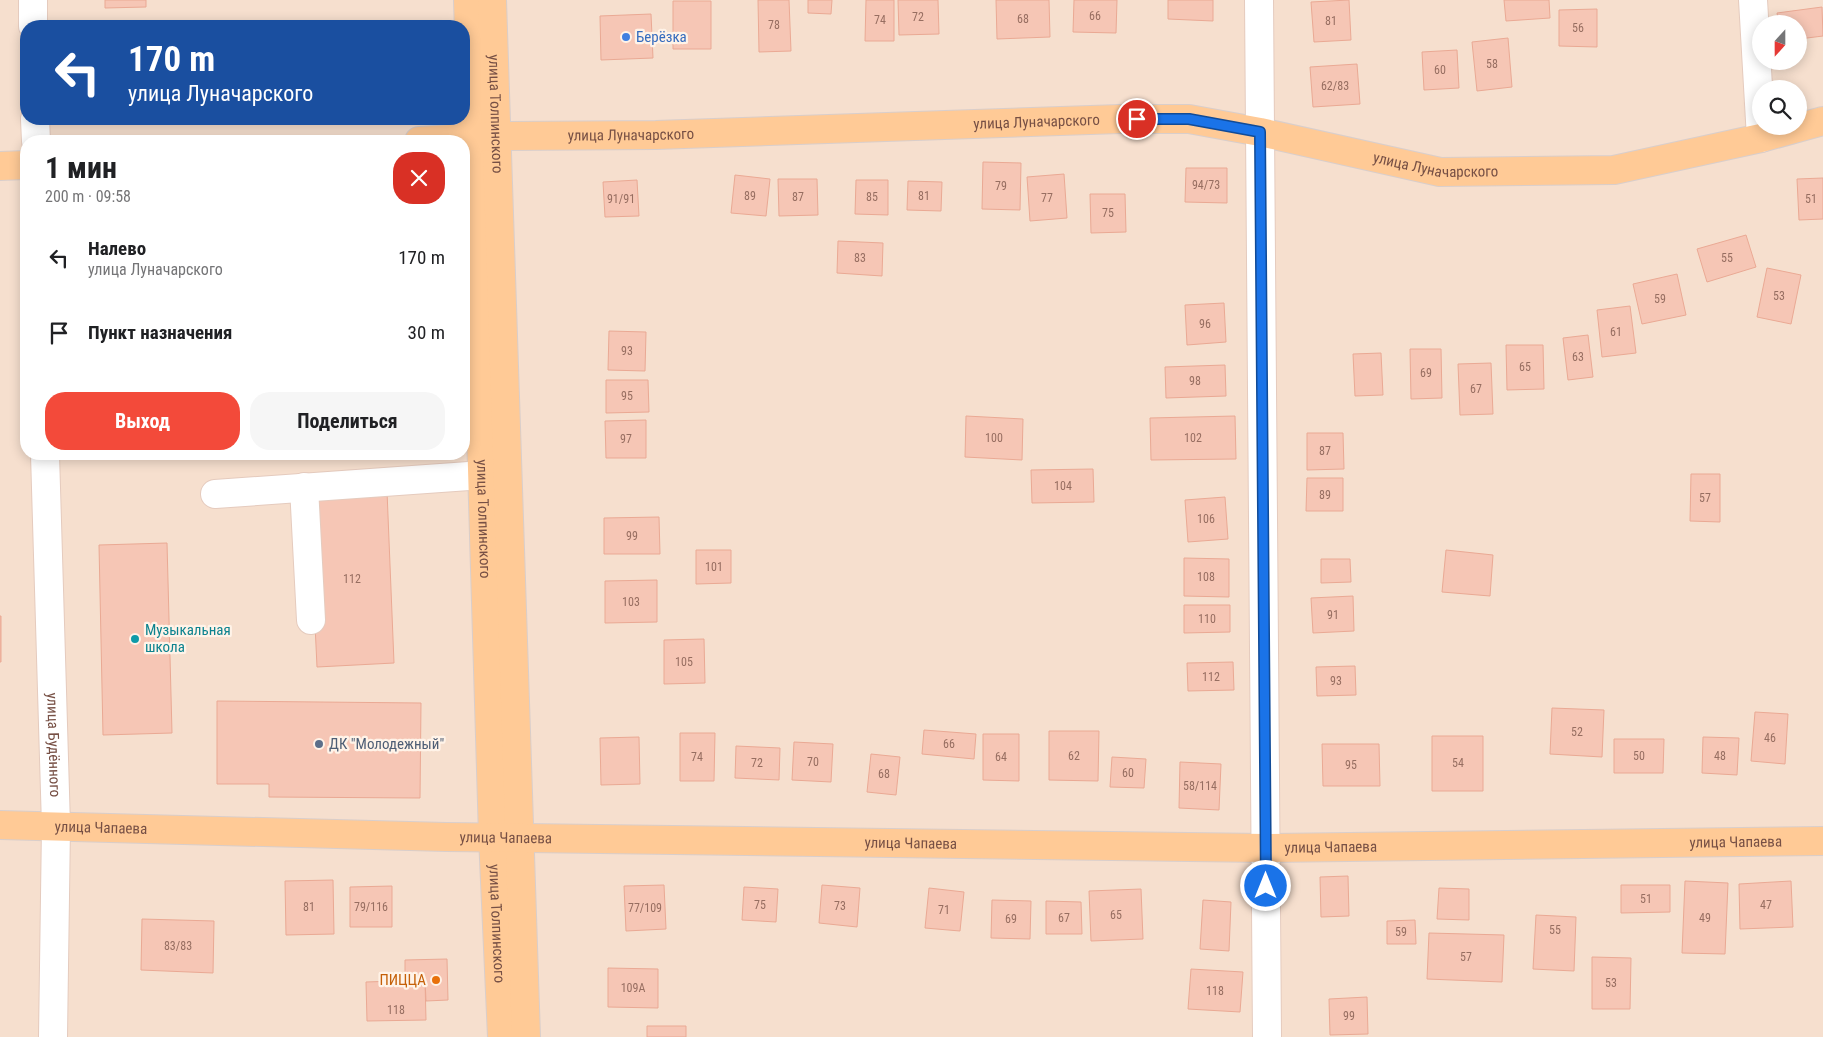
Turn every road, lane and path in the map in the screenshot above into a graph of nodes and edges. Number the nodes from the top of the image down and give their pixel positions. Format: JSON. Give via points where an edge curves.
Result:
{"nodes":[{"id":1,"x":33,"y":0,"type":"edge"},
{"id":2,"x":468,"y":0,"type":"edge"},
{"id":3,"x":492,"y":0,"type":"edge"},
{"id":4,"x":1259,"y":0,"type":"edge"},
{"id":5,"x":1753,"y":0,"type":"edge"},
{"id":6,"x":33,"y":20,"type":"edge"},
{"id":7,"x":1823,"y":121,"type":"edge"},
{"id":8,"x":1260,"y":132,"type":"junction"},
{"id":9,"x":484,"y":137,"type":"junction"},
{"id":10,"x":470,"y":138,"type":"edge"},
{"id":11,"x":1761,"y":138,"type":"junction"},
{"id":12,"x":20,"y":165,"type":"edge"},
{"id":13,"x":0,"y":166,"type":"edge"},
{"id":14,"x":45,"y":460,"type":"edge"},
{"id":15,"x":483,"y":475,"type":"junction"},
{"id":16,"x":304,"y":487,"type":"junction"},
{"id":17,"x":215,"y":494,"type":"dead end"},
{"id":18,"x":311,"y":620,"type":"dead end"},
{"id":19,"x":0,"y":825,"type":"edge"},
{"id":20,"x":56,"y":826,"type":"junction"},
{"id":21,"x":494,"y":837,"type":"junction"},
{"id":22,"x":520,"y":838,"type":"junction"},
{"id":23,"x":1823,"y":841,"type":"edge"},
{"id":24,"x":1265,"y":848,"type":"junction"},
{"id":25,"x":54,"y":1037,"type":"edge"},
{"id":26,"x":502,"y":1037,"type":"edge"},
{"id":27,"x":526,"y":1037,"type":"edge"},
{"id":28,"x":1267,"y":1037,"type":"edge"}],
"edges":[{"from":1,"to":6,"type":"street"},
{"from":2,"to":9,"type":"main road","name":"улица Толпинского"},
{"from":3,"to":9,"type":"main road","name":"улица Толпинского"},
{"from":4,"to":8,"type":"street"},
{"from":5,"to":11,"type":"street"},
{"from":7,"to":11,"type":"main road","name":"улица Луначарского"},
{"from":8,"to":9,"type":"main road","name":"улица Луначарского","via":[[1189,119],[1120,118],[656,135]]},
{"from":8,"to":11,"type":"main road","name":"улица Луначарского","via":[[1440,172],[1614,170]]},
{"from":8,"to":24,"type":"street"},
{"from":9,"to":10,"type":"main road","name":"улица Луначарского"},
{"from":9,"to":15,"type":"main road","name":"улица Толпинского"},
{"from":9,"to":22,"type":"main road","name":"улица Толпинского"},
{"from":12,"to":13,"type":"main road"},
{"from":14,"to":20,"type":"street","name":"улица Будённого"},
{"from":15,"to":16,"type":"street"},
{"from":15,"to":21,"type":"main road","name":"улица Толпинского"},
{"from":16,"to":17,"type":"street"},
{"from":16,"to":18,"type":"street"},
{"from":19,"to":20,"type":"main road","name":"улица Чапаева"},
{"from":20,"to":21,"type":"main road","name":"улица Чапаева"},
{"from":20,"to":25,"type":"street","name":"улица Будённого"},
{"from":21,"to":22,"type":"main road","name":"улица Чапаева"},
{"from":21,"to":26,"type":"main road","name":"улица Толпинского"},
{"from":22,"to":24,"type":"main road","name":"улица Чапаева"},
{"from":22,"to":27,"type":"main road","name":"улица Толпинского"},
{"from":23,"to":24,"type":"main road","name":"улица Чапаева"},
{"from":24,"to":28,"type":"street"}]}
